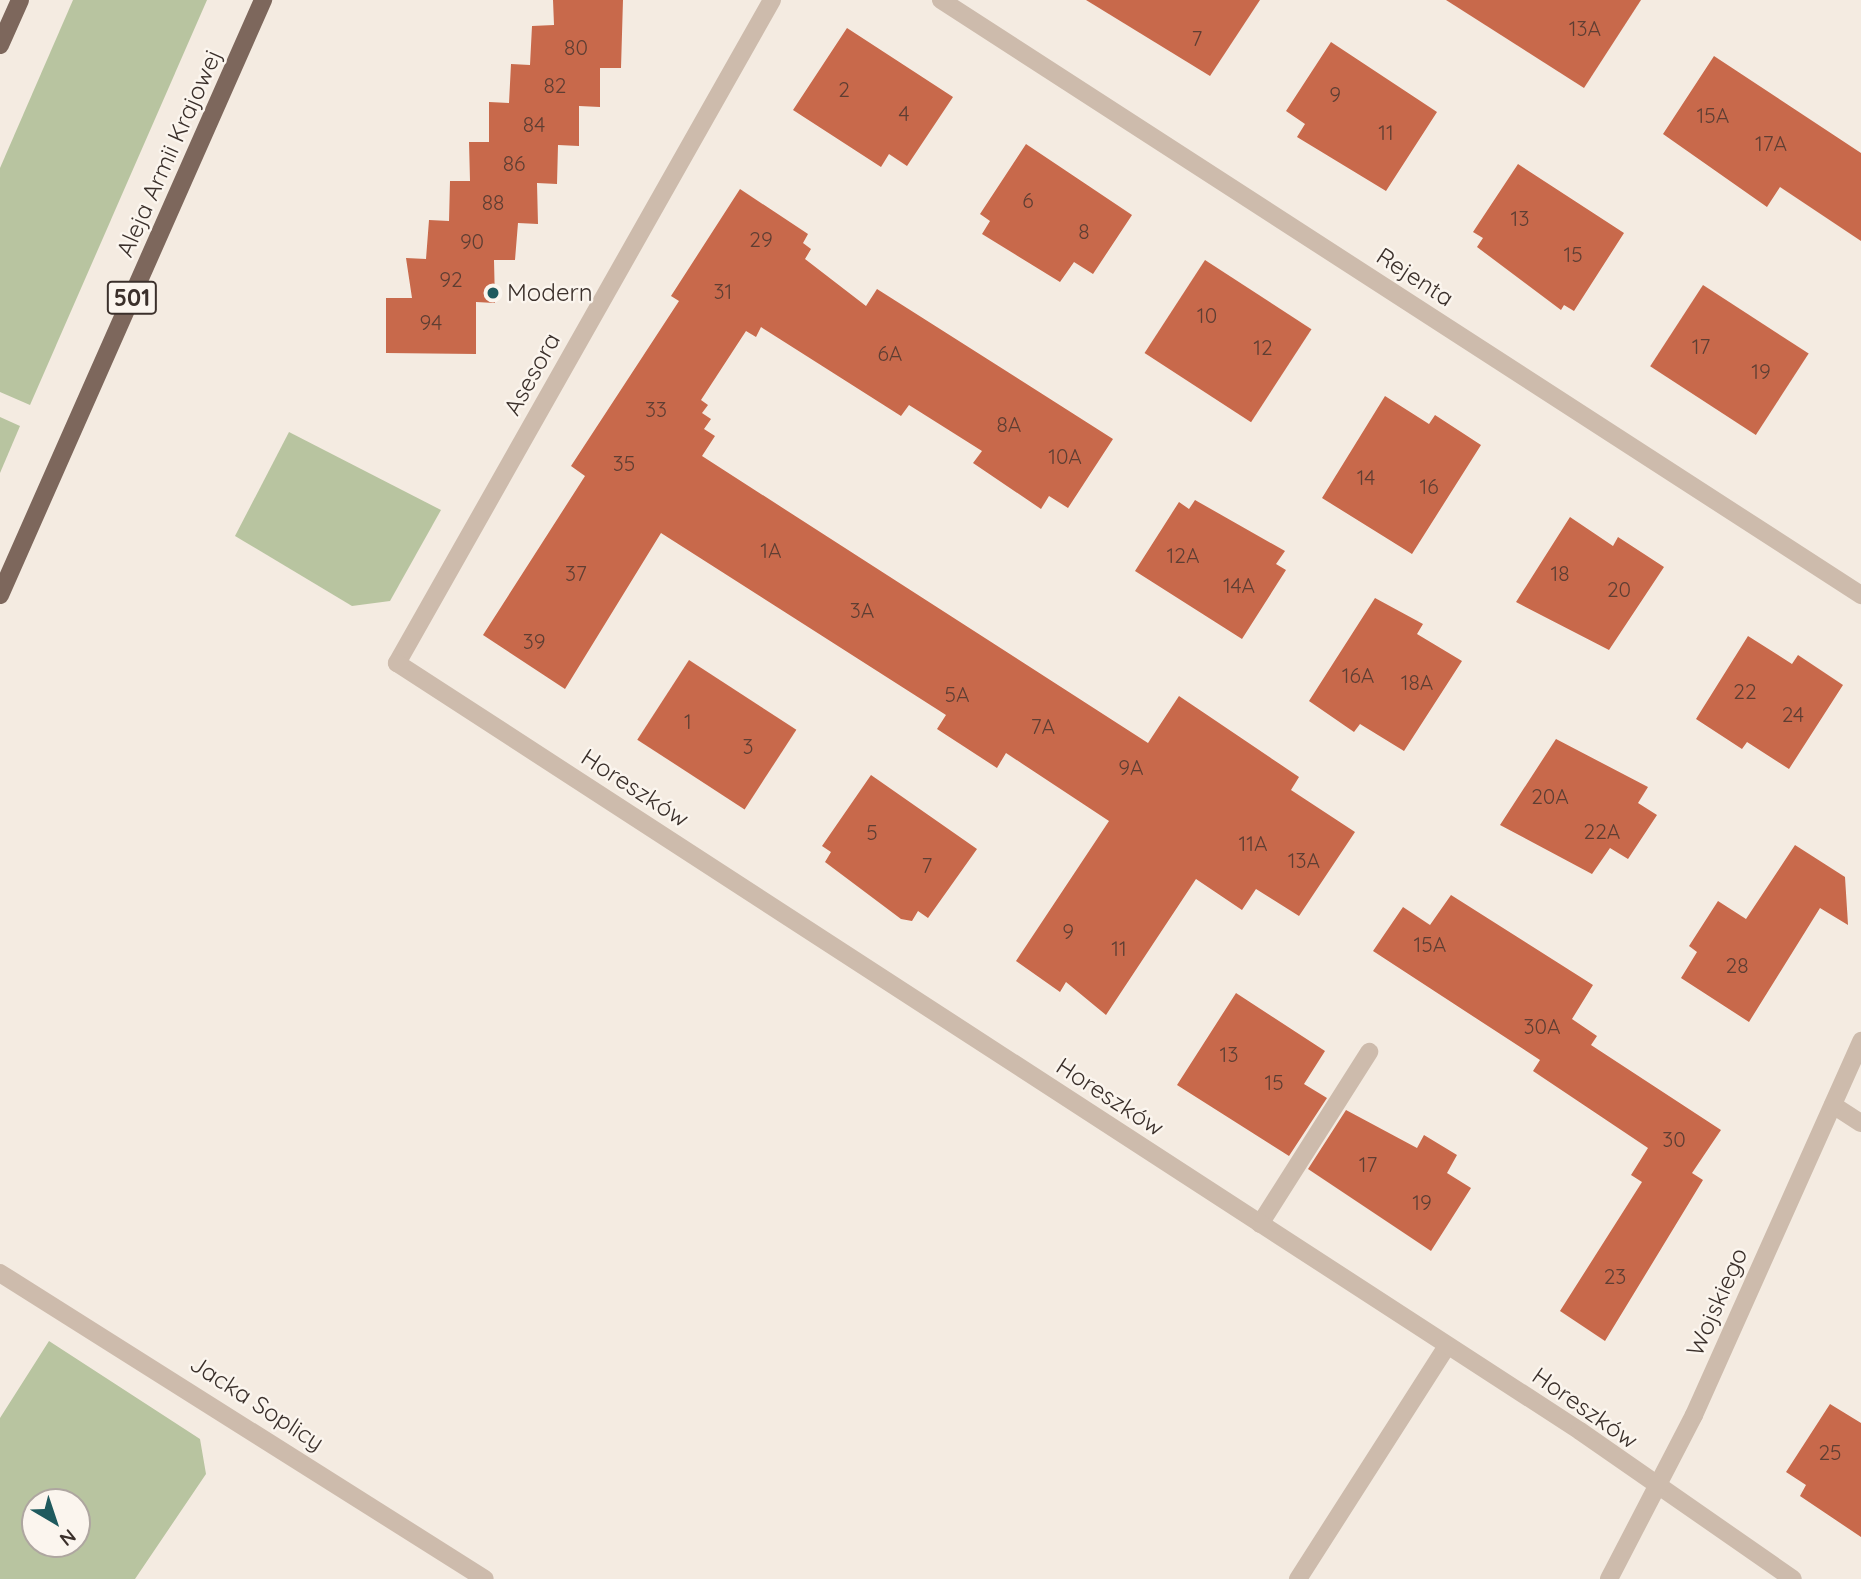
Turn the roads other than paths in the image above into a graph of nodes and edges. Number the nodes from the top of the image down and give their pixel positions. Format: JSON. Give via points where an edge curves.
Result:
{"nodes":[{"id":1,"x":20,"y":0,"type":"edge"},
{"id":2,"x":263,"y":0,"type":"edge"},
{"id":3,"x":772,"y":0,"type":"edge"},
{"id":4,"x":942,"y":0,"type":"edge"},
{"id":5,"x":0,"y":45,"type":"edge"},
{"id":6,"x":0,"y":595,"type":"edge"},
{"id":7,"x":1861,"y":595,"type":"edge"},
{"id":8,"x":397,"y":663,"type":"joint"},
{"id":9,"x":1861,"y":1041,"type":"edge"},
{"id":10,"x":1369,"y":1052,"type":"dead end"},
{"id":11,"x":1833,"y":1105,"type":"junction"},
{"id":12,"x":1861,"y":1124,"type":"edge"},
{"id":13,"x":1261,"y":1224,"type":"junction"},
{"id":14,"x":0,"y":1273,"type":"edge"},
{"id":15,"x":1447,"y":1346,"type":"junction"},
{"id":16,"x":1657,"y":1489,"type":"junction"},
{"id":17,"x":485,"y":1579,"type":"edge"},
{"id":18,"x":1298,"y":1579,"type":"edge"},
{"id":19,"x":1609,"y":1579,"type":"edge"},
{"id":20,"x":1793,"y":1579,"type":"edge"}],
"edges":[{"from":1,"to":5,"type":"main road"},
{"from":2,"to":6,"type":"main road","name":"Aleja Armii Krajowej","number":"501"},
{"from":3,"to":8,"type":"street","name":"Asesora"},
{"from":4,"to":7,"type":"street","name":"Rejenta"},
{"from":8,"to":13,"type":"street","name":"Horeszków"},
{"from":9,"to":11,"type":"street","name":"Wojskiego"},
{"from":10,"to":13,"type":"street"},
{"from":11,"to":12,"type":"street"},
{"from":11,"to":16,"type":"street","name":"Wojskiego"},
{"from":13,"to":15,"type":"street","name":"Horeszków"},
{"from":14,"to":17,"type":"street","name":"Jacka Soplicy"},
{"from":15,"to":16,"type":"street","name":"Horeszków"},
{"from":15,"to":18,"type":"street"},
{"from":16,"to":19,"type":"street","name":"Wojskiego"},
{"from":16,"to":20,"type":"street","name":"Horeszków"}]}
